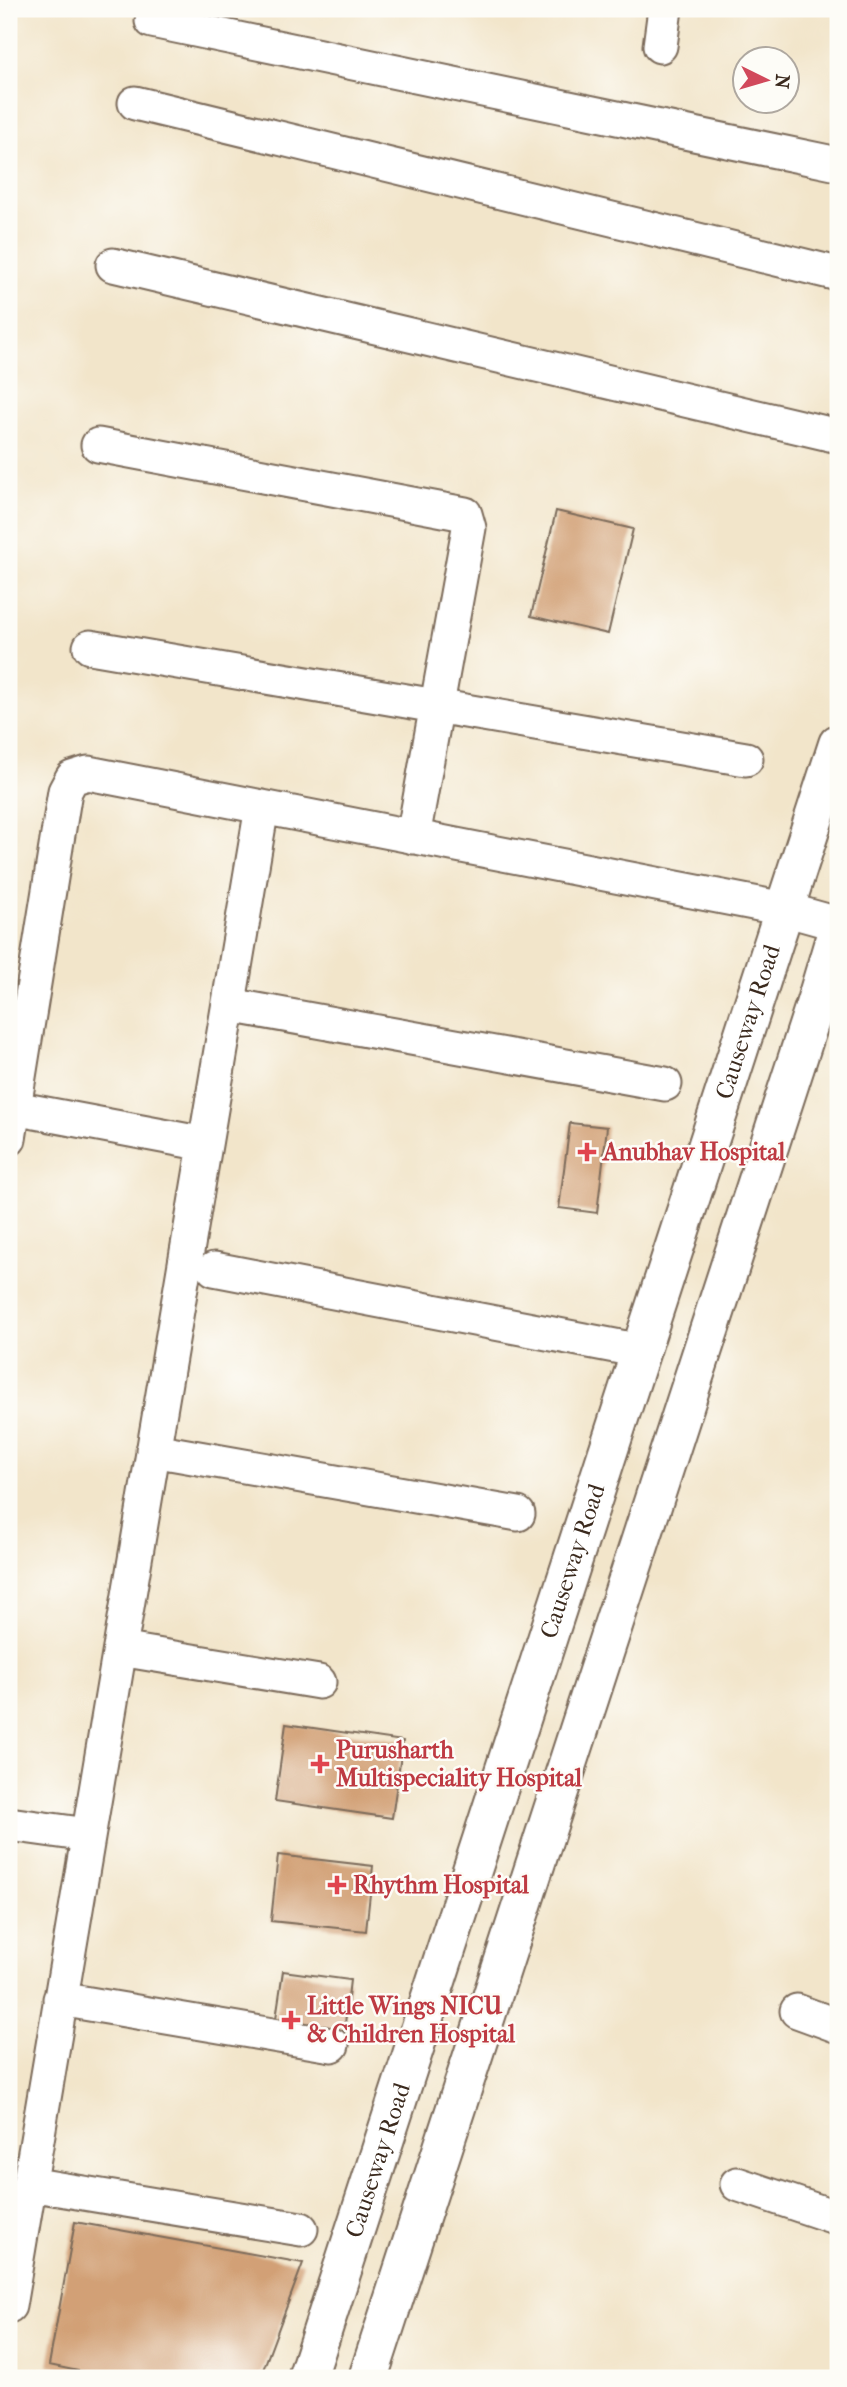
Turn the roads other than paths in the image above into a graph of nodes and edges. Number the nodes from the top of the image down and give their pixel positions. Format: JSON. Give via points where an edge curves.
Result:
{"nodes":[{"id":1,"x":665,"y":9,"type":"edge"},
{"id":2,"x":152,"y":20,"type":"dead end"},
{"id":3,"x":660,"y":46,"type":"dead end"},
{"id":4,"x":135,"y":103,"type":"dead end"},
{"id":5,"x":838,"y":164,"type":"edge"},
{"id":6,"x":113,"y":265,"type":"dead end"},
{"id":7,"x":838,"y":274,"type":"edge"},
{"id":8,"x":838,"y":436,"type":"edge"},
{"id":9,"x":98,"y":446,"type":"dead end"},
{"id":10,"x":90,"y":647,"type":"dead end"},
{"id":11,"x":438,"y":707,"type":"junction"},
{"id":12,"x":838,"y":744,"type":"edge"},
{"id":13,"x":746,"y":759,"type":"dead end"},
{"id":14,"x":262,"y":807,"type":"junction"},
{"id":15,"x":413,"y":837,"type":"junction"},
{"id":16,"x":784,"y":909,"type":"junction"},
{"id":17,"x":838,"y":926,"type":"edge"},
{"id":18,"x":229,"y":1004,"type":"junction"},
{"id":19,"x":827,"y":1009,"type":"edge"},
{"id":20,"x":665,"y":1084,"type":"dead end"},
{"id":21,"x":11,"y":1124,"type":"edge"},
{"id":22,"x":205,"y":1144,"type":"junction"},
{"id":23,"x":214,"y":1269,"type":"dead end"},
{"id":24,"x":641,"y":1351,"type":"junction"},
{"id":25,"x":153,"y":1450,"type":"junction"},
{"id":26,"x":518,"y":1514,"type":"dead end"},
{"id":27,"x":120,"y":1649,"type":"junction"},
{"id":28,"x":319,"y":1682,"type":"dead end"},
{"id":29,"x":9,"y":1824,"type":"edge"},
{"id":30,"x":88,"y":1835,"type":"junction"},
{"id":31,"x":60,"y":1999,"type":"junction"},
{"id":32,"x":797,"y":2011,"type":"dead end"},
{"id":33,"x":838,"y":2026,"type":"edge"},
{"id":34,"x":332,"y":2045,"type":"dead end"},
{"id":35,"x":29,"y":2184,"type":"junction"},
{"id":36,"x":737,"y":2184,"type":"dead end"},
{"id":37,"x":838,"y":2218,"type":"edge"},
{"id":38,"x":301,"y":2229,"type":"dead end"},
{"id":39,"x":9,"y":2305,"type":"edge"},
{"id":40,"x":307,"y":2378,"type":"edge"},
{"id":41,"x":368,"y":2378,"type":"edge"}],
"edges":[{"from":1,"to":3,"type":"street"},
{"from":2,"to":5,"type":"street"},
{"from":4,"to":7,"type":"street"},
{"from":6,"to":8,"type":"street"},
{"from":9,"to":11,"type":"street","via":[[465,514],[469,528]]},
{"from":10,"to":11,"type":"street"},
{"from":11,"to":13,"type":"street"},
{"from":11,"to":15,"type":"street"},
{"from":12,"to":16,"type":"main road","name":"Causeway Road"},
{"from":14,"to":15,"type":"street"},
{"from":14,"to":18,"type":"street"},
{"from":14,"to":21,"type":"street","via":[[88,773],[72,778],[65,792]]},
{"from":15,"to":16,"type":"street"},
{"from":16,"to":17,"type":"street"},
{"from":16,"to":24,"type":"main road","name":"Causeway Road"},
{"from":17,"to":19,"type":"main road"},
{"from":18,"to":20,"type":"street"},
{"from":18,"to":22,"type":"street"},
{"from":19,"to":41,"type":"main road"},
{"from":21,"to":22,"type":"street"},
{"from":22,"to":25,"type":"street"},
{"from":23,"to":24,"type":"street"},
{"from":24,"to":40,"type":"main road","name":"Causeway Road"},
{"from":25,"to":26,"type":"street"},
{"from":25,"to":27,"type":"street"},
{"from":27,"to":28,"type":"street"},
{"from":27,"to":30,"type":"street"},
{"from":29,"to":30,"type":"street"},
{"from":30,"to":31,"type":"street"},
{"from":31,"to":34,"type":"street"},
{"from":31,"to":35,"type":"street"},
{"from":32,"to":33,"type":"street"},
{"from":35,"to":38,"type":"street"},
{"from":35,"to":39,"type":"street"},
{"from":36,"to":37,"type":"street"}]}
